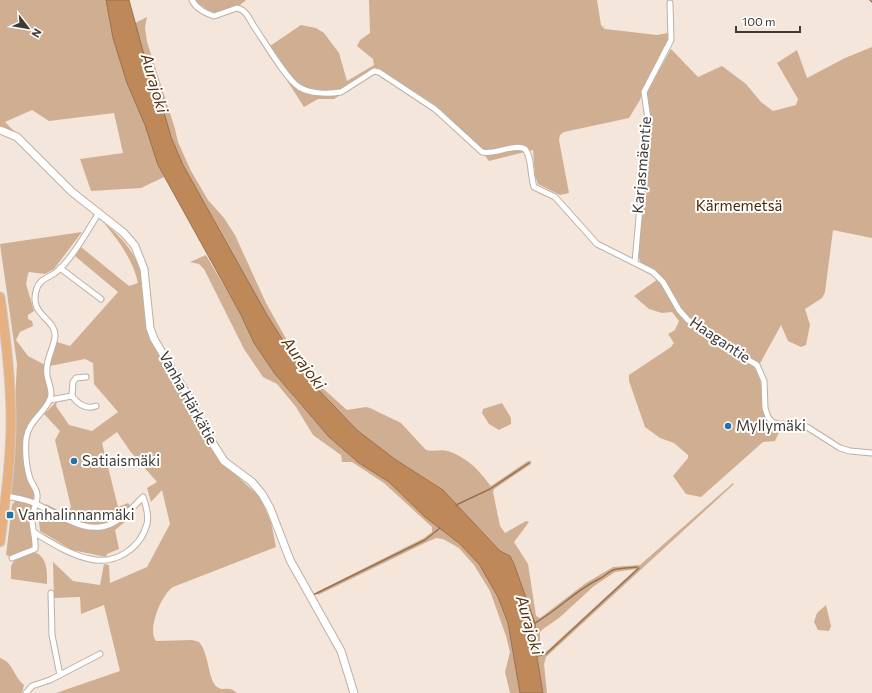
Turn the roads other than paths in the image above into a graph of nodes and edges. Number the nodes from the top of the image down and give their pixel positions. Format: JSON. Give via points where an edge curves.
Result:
{"nodes":[{"id":1,"x":192,"y":0,"type":"edge"},
{"id":2,"x":670,"y":3,"type":"dead end"},
{"id":3,"x":0,"y":130,"type":"edge"},
{"id":4,"x":98,"y":214,"type":"junction"},
{"id":5,"x":635,"y":262,"type":"junction"},
{"id":6,"x":60,"y":268,"type":"junction"},
{"id":7,"x":0,"y":296,"type":"edge"},
{"id":8,"x":101,"y":299,"type":"dead end"},
{"id":9,"x":86,"y":377,"type":"dead end"},
{"id":10,"x":72,"y":396,"type":"junction"},
{"id":11,"x":50,"y":400,"type":"junction"},
{"id":12,"x":96,"y":406,"type":"dead end"},
{"id":13,"x":872,"y":453,"type":"edge"},
{"id":14,"x":6,"y":496,"type":"junction"},
{"id":15,"x":35,"y":503,"type":"junction"},
{"id":16,"x":35,"y":533,"type":"junction"},
{"id":17,"x":0,"y":542,"type":"edge"},
{"id":18,"x":12,"y":558,"type":"dead end"},
{"id":19,"x":52,"y":592,"type":"dead end"},
{"id":20,"x":100,"y":654,"type":"dead end"},
{"id":21,"x":60,"y":675,"type":"junction"},
{"id":22,"x":26,"y":693,"type":"edge"},
{"id":23,"x":354,"y":693,"type":"edge"}],
"edges":[{"from":1,"to":5,"type":"street","via":[[204,12],[214,16],[237,8],[245,12],[269,49],[300,88],[309,91],[341,92],[374,71],[379,72],[435,109],[482,152],[488,153],[516,146],[525,148],[528,152],[534,187],[555,197],[597,244]]},
{"from":2,"to":5,"type":"street","name":"Karjasmäentie","via":[[671,40],[644,92],[648,119]]},
{"from":3,"to":4,"type":"street","name":"Vanha Härkätie","via":[[22,141],[72,192]]},
{"from":4,"to":6,"type":"street"},
{"from":4,"to":23,"type":"street","name":"Vanha Härkätie","via":[[124,234],[140,256],[145,274],[150,328],[154,339],[224,461],[252,482],[270,508],[290,560],[341,651]]},
{"from":5,"to":13,"type":"street","name":"Haagantie","via":[[653,272],[663,282],[679,310],[688,320],[713,339],[757,365],[764,381],[765,408],[772,422],[807,427],[840,448]]},
{"from":6,"to":8,"type":"street"},
{"from":6,"to":11,"type":"street","via":[[41,282],[36,289],[35,298],[40,314],[51,324],[55,337],[47,365]]},
{"from":7,"to":14,"type":"highway","via":[[11,395],[11,440]]},
{"from":9,"to":10,"type":"street","via":[[76,378],[73,382]]},
{"from":10,"to":11,"type":"street"},
{"from":10,"to":12,"type":"street","via":[[79,404],[88,408]]},
{"from":11,"to":15,"type":"street","via":[[34,419],[26,439],[28,468],[37,494]]},
{"from":14,"to":15,"type":"street"},
{"from":14,"to":17,"type":"highway"},
{"from":15,"to":16,"type":"street","via":[[32,518]]},
{"from":15,"to":16,"type":"street","via":[[76,524],[97,527],[119,520],[143,497],[147,509],[147,524],[136,546],[106,561],[76,555]]},
{"from":16,"to":18,"type":"street","via":[[35,549]]},
{"from":19,"to":21,"type":"street","via":[[52,635]]},
{"from":20,"to":21,"type":"street"},
{"from":21,"to":22,"type":"street","via":[[32,686]]}]}
